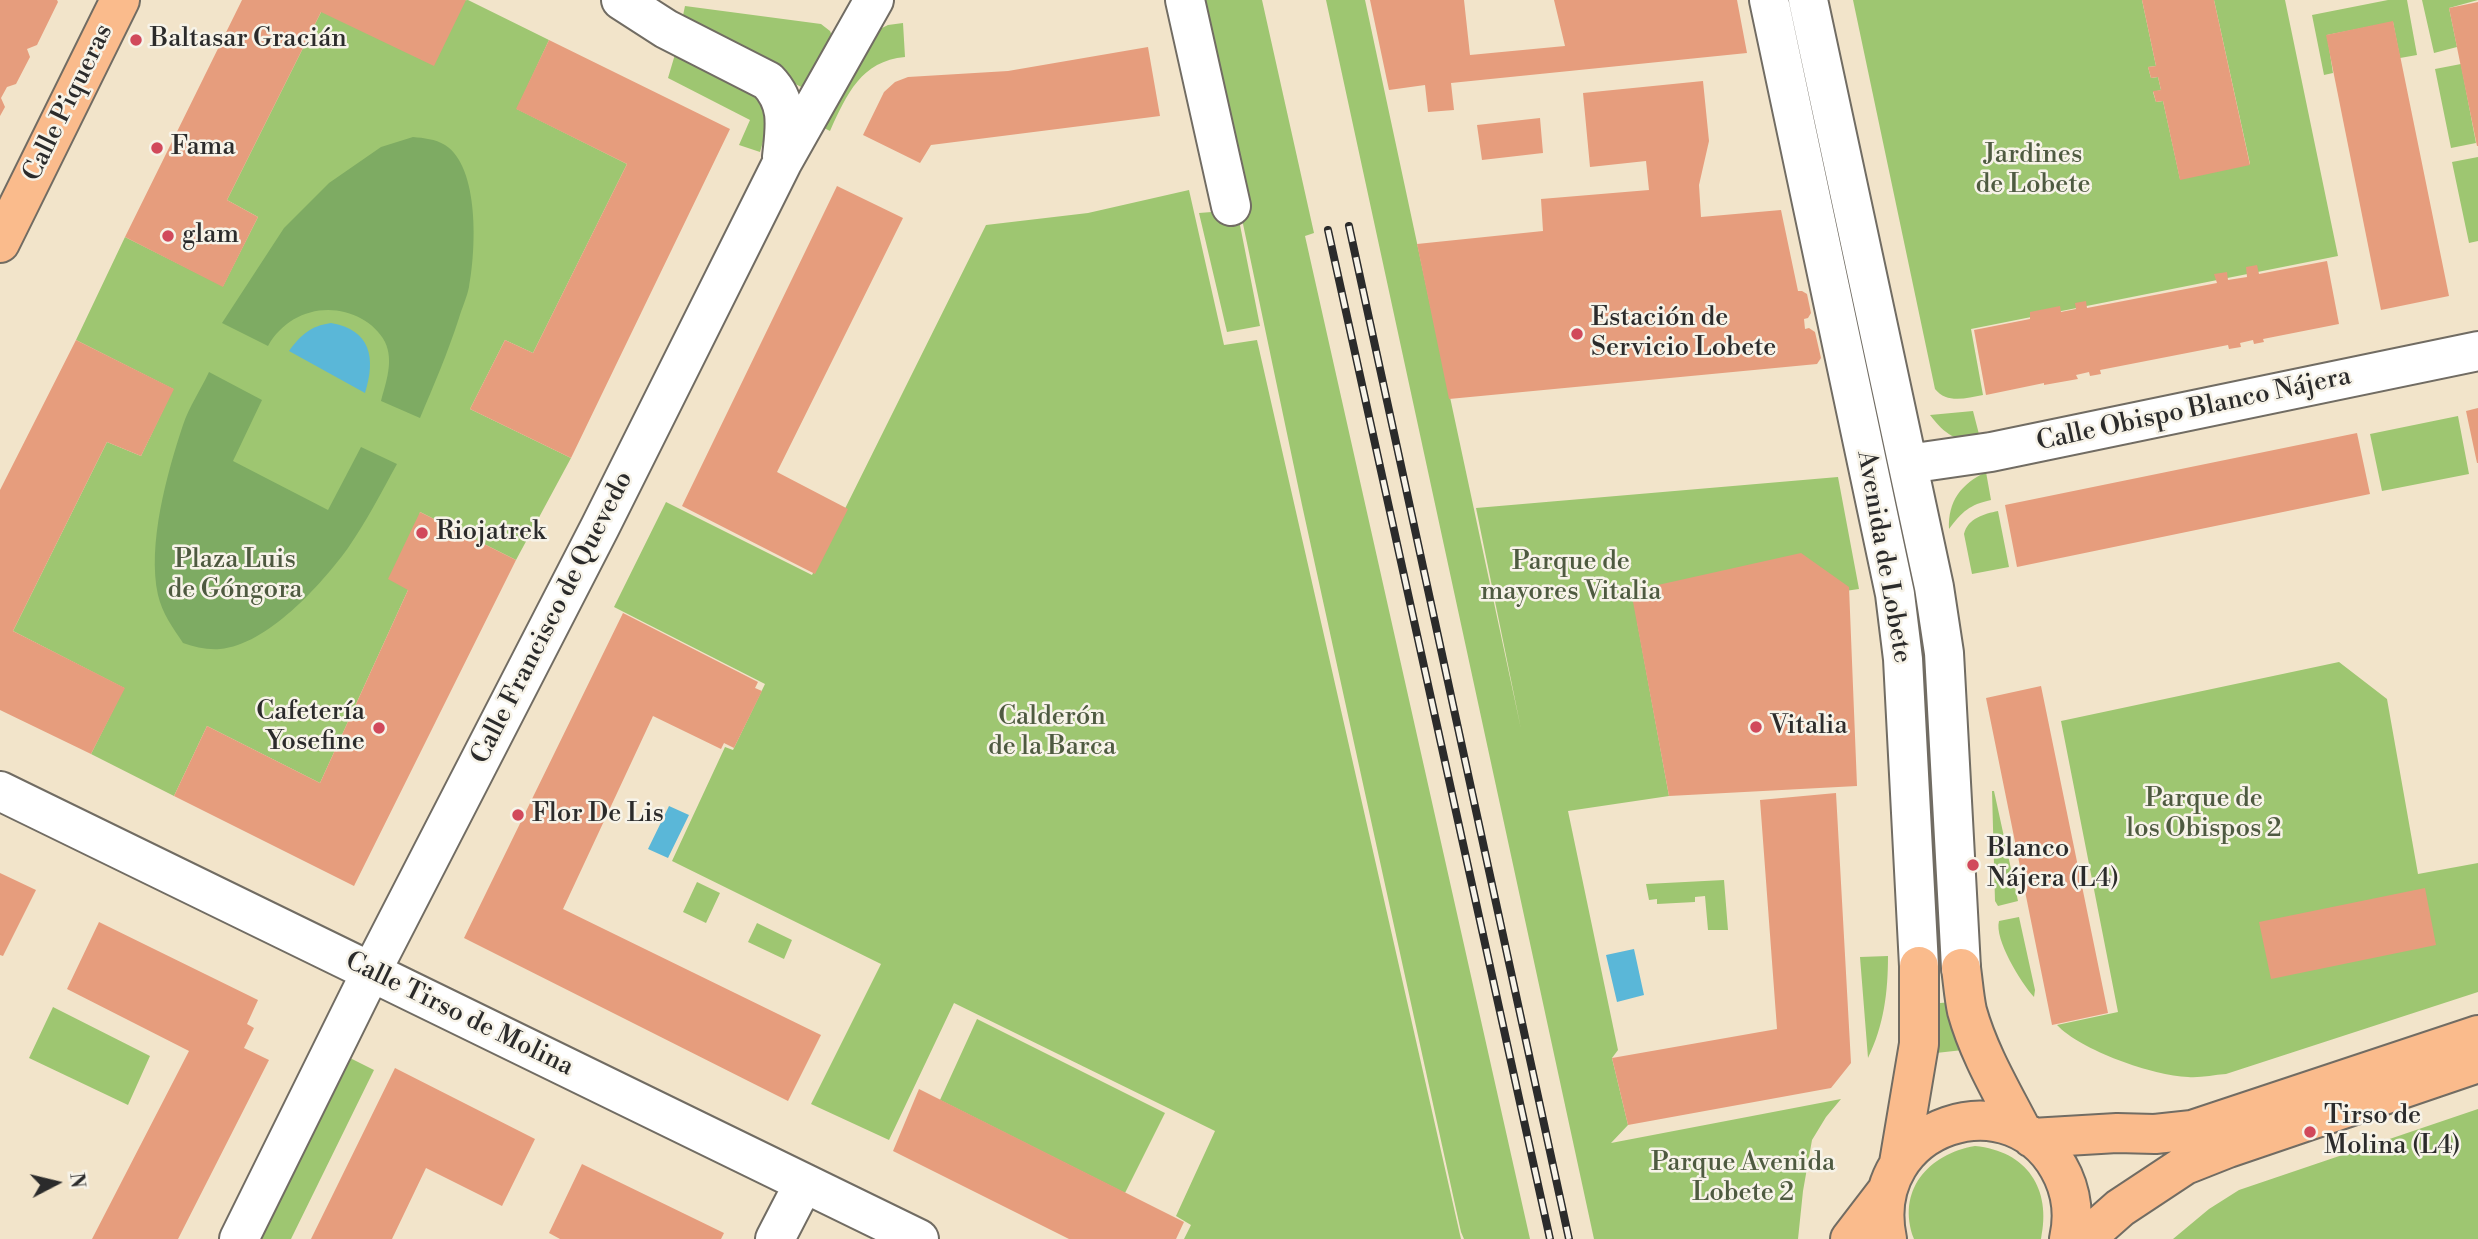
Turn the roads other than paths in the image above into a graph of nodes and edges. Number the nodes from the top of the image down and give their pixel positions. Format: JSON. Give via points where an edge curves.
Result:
{"nodes":[{"id":1,"x":120,"y":0,"type":"edge"},
{"id":2,"x":621,"y":0,"type":"edge"},
{"id":3,"x":874,"y":0,"type":"edge"},
{"id":4,"x":1185,"y":0,"type":"edge"},
{"id":5,"x":1769,"y":0,"type":"edge"},
{"id":6,"x":1808,"y":0,"type":"edge"},
{"id":7,"x":782,"y":163,"type":"junction"},
{"id":8,"x":1231,"y":206,"type":"dead end"},
{"id":9,"x":0,"y":243,"type":"edge"},
{"id":10,"x":2478,"y":351,"type":"edge"},
{"id":11,"x":1908,"y":464,"type":"junction"},
{"id":12,"x":0,"y":791,"type":"edge"},
{"id":13,"x":1919,"y":966,"type":"joint"},
{"id":14,"x":1961,"y":968,"type":"joint"},
{"id":15,"x":371,"y":972,"type":"junction"},
{"id":16,"x":2478,"y":1035,"type":"edge"},
{"id":17,"x":2478,"y":1063,"type":"edge"},
{"id":18,"x":2027,"y":1135,"type":"junction"},
{"id":19,"x":1893,"y":1177,"type":"junction"},
{"id":20,"x":804,"y":1183,"type":"junction"},
{"id":21,"x":239,"y":1239,"type":"edge"},
{"id":22,"x":775,"y":1239,"type":"edge"},
{"id":23,"x":919,"y":1239,"type":"edge"},
{"id":24,"x":1850,"y":1239,"type":"edge"},
{"id":25,"x":1887,"y":1239,"type":"edge"},
{"id":26,"x":2069,"y":1239,"type":"edge"},
{"id":27,"x":2085,"y":1239,"type":"edge"}],
"edges":[{"from":1,"to":9,"type":"main road","name":"Calle Piqueras"},
{"from":2,"to":7,"type":"street","via":[[777,90],[786,112]]},
{"from":3,"to":7,"type":"street","name":"Calle Francisco de Quevedo"},
{"from":4,"to":8,"type":"street"},
{"from":5,"to":13,"type":"street","name":"Avenida de Lobete","via":[[1895,594],[1903,659]]},
{"from":6,"to":11,"type":"street","name":"Avenida de Lobete"},
{"from":7,"to":15,"type":"street","name":"Calle Francisco de Quevedo"},
{"from":10,"to":11,"type":"street","name":"Calle Obispo Blanco Nájera","via":[[2031,444]]},
{"from":11,"to":14,"type":"street","name":"Avenida de Lobete","via":[[1944,653]]},
{"from":12,"to":15,"type":"street","name":"Calle Tirso de Molina"},
{"from":13,"to":19,"type":"main road","name":"Avenida de Lobete","via":[[1919,1044]]},
{"from":14,"to":18,"type":"main road","name":"Avenida de Lobete","via":[[1967,1009],[1982,1053]]},
{"from":15,"to":20,"type":"street","name":"Calle Tirso de Molina"},
{"from":15,"to":21,"type":"street","name":"Calle Francisco de Quevedo"},
{"from":16,"to":18,"type":"main road","via":[[2192,1130]]},
{"from":17,"to":27,"type":"main road","via":[[2185,1165],[2120,1208]]},
{"from":18,"to":19,"type":"main road","via":[[1996,1122],[1968,1121],[1941,1128],[1917,1142]]},
{"from":18,"to":26,"type":"main road","via":[[2058,1165],[2068,1188],[2072,1212]]},
{"from":19,"to":24,"type":"main road"},
{"from":19,"to":25,"type":"main road","name":"Avenida de Lobete","via":[[1883,1220]]},
{"from":20,"to":22,"type":"street"},
{"from":20,"to":23,"type":"street","name":"Calle Tirso de Molina"}]}
